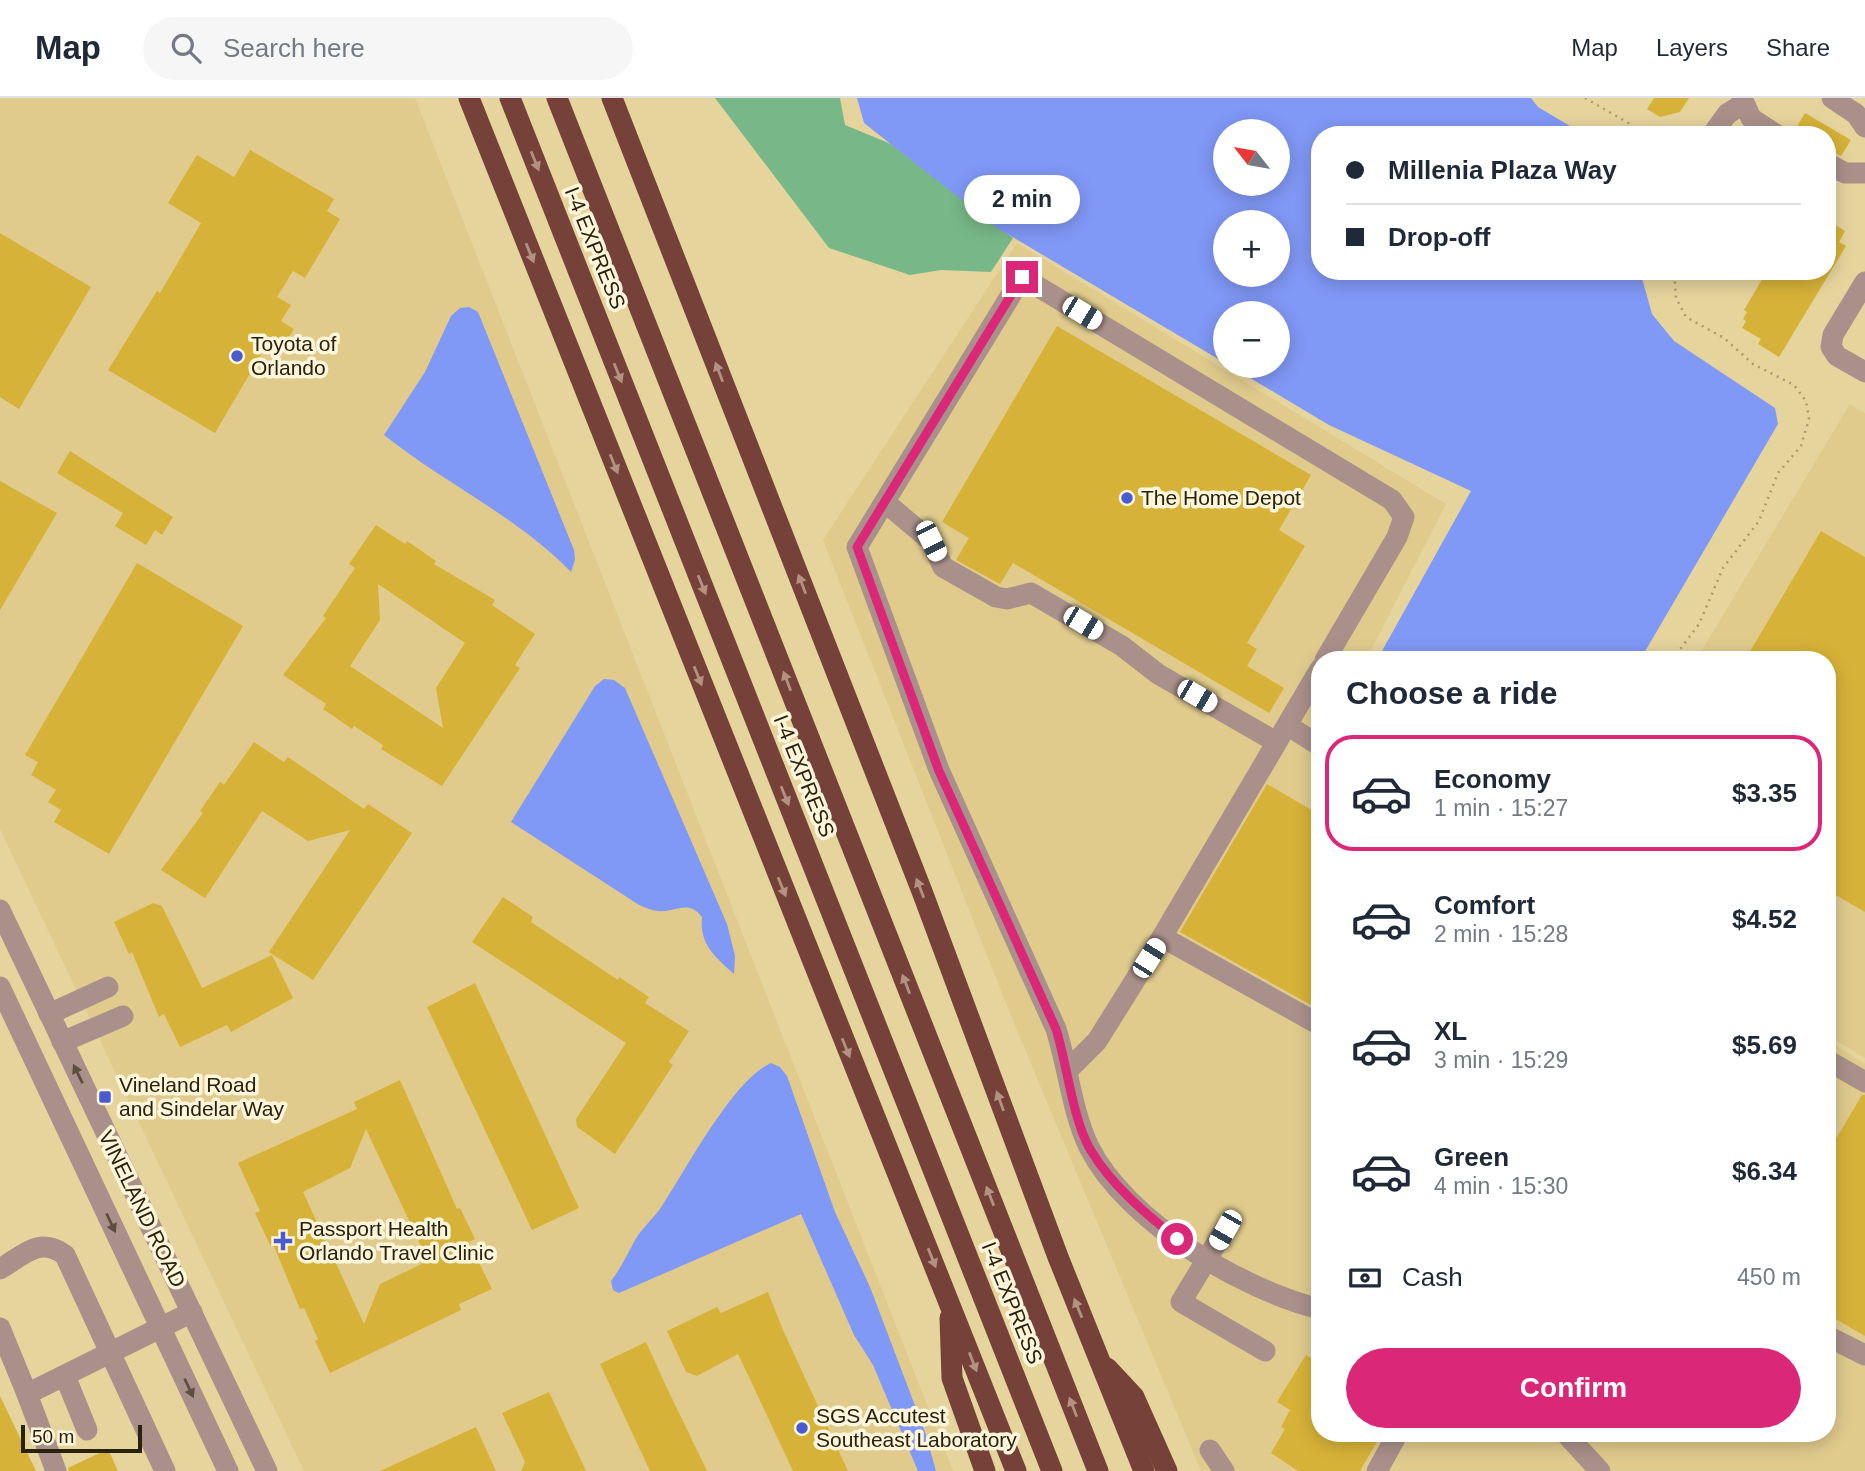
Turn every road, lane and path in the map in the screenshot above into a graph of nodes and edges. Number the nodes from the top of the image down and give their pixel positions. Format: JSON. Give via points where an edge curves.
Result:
{"nodes":[{"id":1,"x":469,"y":98,"type":"edge"},
{"id":2,"x":510,"y":98,"type":"edge"},
{"id":3,"x":557,"y":98,"type":"edge"},
{"id":4,"x":612,"y":98,"type":"edge"},
{"id":5,"x":1585,"y":98,"type":"edge"},
{"id":6,"x":1832,"y":98,"type":"edge"},
{"id":7,"x":1742,"y":101,"type":"edge"},
{"id":8,"x":1632,"y":126,"type":"edge"},
{"id":9,"x":1718,"y":126,"type":"edge"},
{"id":10,"x":1763,"y":126,"type":"edge"},
{"id":11,"x":1865,"y":127,"type":"edge"},
{"id":12,"x":1836,"y":168,"type":"edge"},
{"id":13,"x":1865,"y":173,"type":"edge"},
{"id":14,"x":1675,"y":280,"type":"edge"},
{"id":15,"x":1865,"y":282,"type":"edge"},
{"id":16,"x":1858,"y":308,"type":"edge"},
{"id":17,"x":1865,"y":372,"type":"edge"},
{"id":18,"x":886,"y":503,"type":"junction"},
{"id":19,"x":1330,"y":651,"type":"edge"},
{"id":20,"x":1679,"y":651,"type":"edge"},
{"id":21,"x":1311,"y":684,"type":"edge"},
{"id":22,"x":1281,"y":734,"type":"junction"},
{"id":23,"x":1311,"y":743,"type":"edge"},
{"id":24,"x":0,"y":910,"type":"edge"},
{"id":25,"x":1162,"y":937,"type":"junction"},
{"id":26,"x":108,"y":987,"type":"dead end"},
{"id":27,"x":0,"y":988,"type":"edge"},
{"id":28,"x":49,"y":1014,"type":"junction"},
{"id":29,"x":123,"y":1016,"type":"dead end"},
{"id":30,"x":1311,"y":1020,"type":"edge"},
{"id":31,"x":62,"y":1042,"type":"junction"},
{"id":32,"x":1836,"y":1065,"type":"edge"},
{"id":33,"x":1068,"y":1070,"type":"junction"},
{"id":34,"x":1865,"y":1082,"type":"edge"},
{"id":35,"x":1225,"y":1230,"type":"dead end"},
{"id":36,"x":1206,"y":1262,"type":"junction"},
{"id":37,"x":0,"y":1269,"type":"edge"},
{"id":38,"x":949,"y":1298,"type":"junction"},
{"id":39,"x":1311,"y":1306,"type":"edge"},
{"id":40,"x":192,"y":1312,"type":"junction"},
{"id":41,"x":160,"y":1326,"type":"junction"},
{"id":42,"x":0,"y":1328,"type":"edge"},
{"id":43,"x":1836,"y":1340,"type":"edge"},
{"id":44,"x":1265,"y":1351,"type":"dead end"},
{"id":45,"x":111,"y":1354,"type":"junction"},
{"id":46,"x":1865,"y":1355,"type":"edge"},
{"id":47,"x":1098,"y":1359,"type":"junction"},
{"id":48,"x":65,"y":1376,"type":"junction"},
{"id":49,"x":27,"y":1394,"type":"junction"},
{"id":50,"x":88,"y":1430,"type":"dead end"},
{"id":51,"x":1393,"y":1442,"type":"edge"},
{"id":52,"x":1573,"y":1442,"type":"edge"},
{"id":53,"x":1210,"y":1450,"type":"dead end"},
{"id":54,"x":56,"y":1471,"type":"edge"},
{"id":55,"x":165,"y":1471,"type":"edge"},
{"id":56,"x":228,"y":1471,"type":"edge"},
{"id":57,"x":267,"y":1471,"type":"edge"},
{"id":58,"x":985,"y":1471,"type":"edge"},
{"id":59,"x":1016,"y":1471,"type":"edge"},
{"id":60,"x":1052,"y":1471,"type":"edge"},
{"id":61,"x":1098,"y":1471,"type":"edge"},
{"id":62,"x":1144,"y":1471,"type":"edge"},
{"id":63,"x":1167,"y":1471,"type":"edge"},
{"id":64,"x":1224,"y":1471,"type":"edge"},
{"id":65,"x":1377,"y":1471,"type":"edge"},
{"id":66,"x":1600,"y":1471,"type":"edge"}],
"edges":[{"from":1,"to":38,"type":"highway","one_way":true},
{"from":2,"to":60,"type":"highway","name":"I-4 EXPRESS","one_way":true},
{"from":61,"to":3,"type":"highway","name":"I-4 EXPRESS","one_way":true},
{"from":47,"to":4,"type":"highway","one_way":true,"via":[[918,881]]},
{"from":5,"to":8,"type":"path"},
{"from":6,"to":11,"type":"street","via":[[1856,114]]},
{"from":7,"to":9,"type":"street"},
{"from":7,"to":10,"type":"street","via":[[1751,118]]},
{"from":12,"to":13,"type":"street"},
{"from":14,"to":20,"type":"path","via":[[1677,304],[1686,317],[1724,338],[1753,365],[1794,385],[1805,401],[1809,419],[1801,446],[1778,473],[1759,521],[1723,568],[1699,625]]},
{"from":15,"to":16,"type":"street"},
{"from":16,"to":17,"type":"street","via":[[1833,335],[1831,347]]},
{"from":18,"to":19,"type":"street","via":[[1022,277],[1392,500],[1404,517],[1397,537]]},
{"from":18,"to":22,"type":"street","via":[[931,541],[943,567],[996,597],[1031,593],[1122,646],[1158,674]]},
{"from":18,"to":33,"type":"street","via":[[857,547],[921,725],[1056,1029]]},
{"from":21,"to":22,"type":"street"},
{"from":22,"to":23,"type":"street"},
{"from":22,"to":25,"type":"street"},
{"from":24,"to":28,"type":"street","name":"VINELAND ROAD"},
{"from":25,"to":30,"type":"street"},
{"from":25,"to":33,"type":"street","via":[[1097,1041]]},
{"from":26,"to":28,"type":"street"},
{"from":27,"to":41,"type":"street","name":"VINELAND ROAD","one_way":true},
{"from":28,"to":31,"type":"street","name":"VINELAND ROAD"},
{"from":29,"to":31,"type":"street"},
{"from":40,"to":31,"type":"street","name":"VINELAND ROAD","one_way":true},
{"from":32,"to":34,"type":"street"},
{"from":33,"to":36,"type":"street","via":[[1076,1112],[1090,1148],[1122,1191]]},
{"from":35,"to":36,"type":"street"},
{"from":36,"to":39,"type":"street","via":[[1253,1286]]},
{"from":36,"to":44,"type":"street","via":[[1181,1303]]},
{"from":37,"to":45,"type":"street","via":[[39,1246],[51,1246],[65,1255]]},
{"from":38,"to":58,"type":"highway","via":[[952,1378]]},
{"from":38,"to":59,"type":"highway","one_way":true},
{"from":40,"to":41,"type":"street"},
{"from":40,"to":57,"type":"street","name":"VINELAND ROAD"},
{"from":41,"to":45,"type":"street"},
{"from":41,"to":56,"type":"street","name":"VINELAND ROAD","one_way":true},
{"from":42,"to":49,"type":"street"},
{"from":43,"to":46,"type":"street"},
{"from":45,"to":48,"type":"street"},
{"from":45,"to":55,"type":"street"},
{"from":47,"to":62,"type":"highway"},
{"from":47,"to":63,"type":"highway","via":[[1133,1397]]},
{"from":48,"to":49,"type":"street"},
{"from":48,"to":50,"type":"street"},
{"from":49,"to":54,"type":"street"},
{"from":51,"to":65,"type":"street"},
{"from":52,"to":66,"type":"street"},
{"from":53,"to":64,"type":"street"}]}
